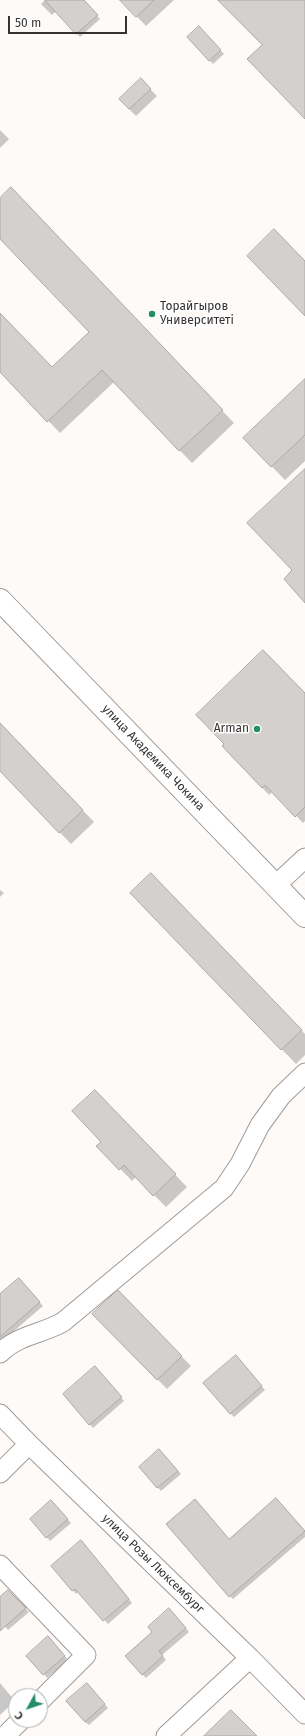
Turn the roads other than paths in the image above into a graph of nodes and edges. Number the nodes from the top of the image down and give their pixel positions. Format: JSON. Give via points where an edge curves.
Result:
{"nodes":[{"id":1,"x":3,"y":609,"type":"edge"},
{"id":2,"x":305,"y":858,"type":"edge"},
{"id":3,"x":276,"y":886,"type":"junction"},
{"id":4,"x":305,"y":916,"type":"edge"},
{"id":5,"x":305,"y":1073,"type":"edge"},
{"id":6,"x":0,"y":1353,"type":"edge"},
{"id":7,"x":0,"y":1414,"type":"edge"},
{"id":8,"x":29,"y":1444,"type":"junction"},
{"id":9,"x":0,"y":1473,"type":"edge"},
{"id":10,"x":0,"y":1565,"type":"edge"},
{"id":11,"x":250,"y":1658,"type":"junction"},
{"id":12,"x":48,"y":1693,"type":"edge"},
{"id":13,"x":305,"y":1714,"type":"edge"},
{"id":14,"x":13,"y":1728,"type":"edge"},
{"id":15,"x":5,"y":1736,"type":"edge"},
{"id":16,"x":166,"y":1736,"type":"edge"}],
"edges":[{"from":1,"to":3,"type":"main road","name":"улица Академика Чокина"},
{"from":2,"to":3,"type":"street"},
{"from":3,"to":4,"type":"main road","name":"улица Академика Чокина"},
{"from":5,"to":6,"type":"street","via":[[281,1096],[260,1125],[224,1188],[63,1322],[9,1344]]},
{"from":7,"to":8,"type":"street","name":"улица Розы Люксембург"},
{"from":8,"to":9,"type":"street"},
{"from":8,"to":11,"type":"street","name":"улица Розы Люксембург"},
{"from":10,"to":12,"type":"street","via":[[86,1655]]},
{"from":11,"to":13,"type":"street","name":"улица Розы Люксембург"},
{"from":11,"to":16,"type":"street"},
{"from":14,"to":15,"type":"street"}]}
